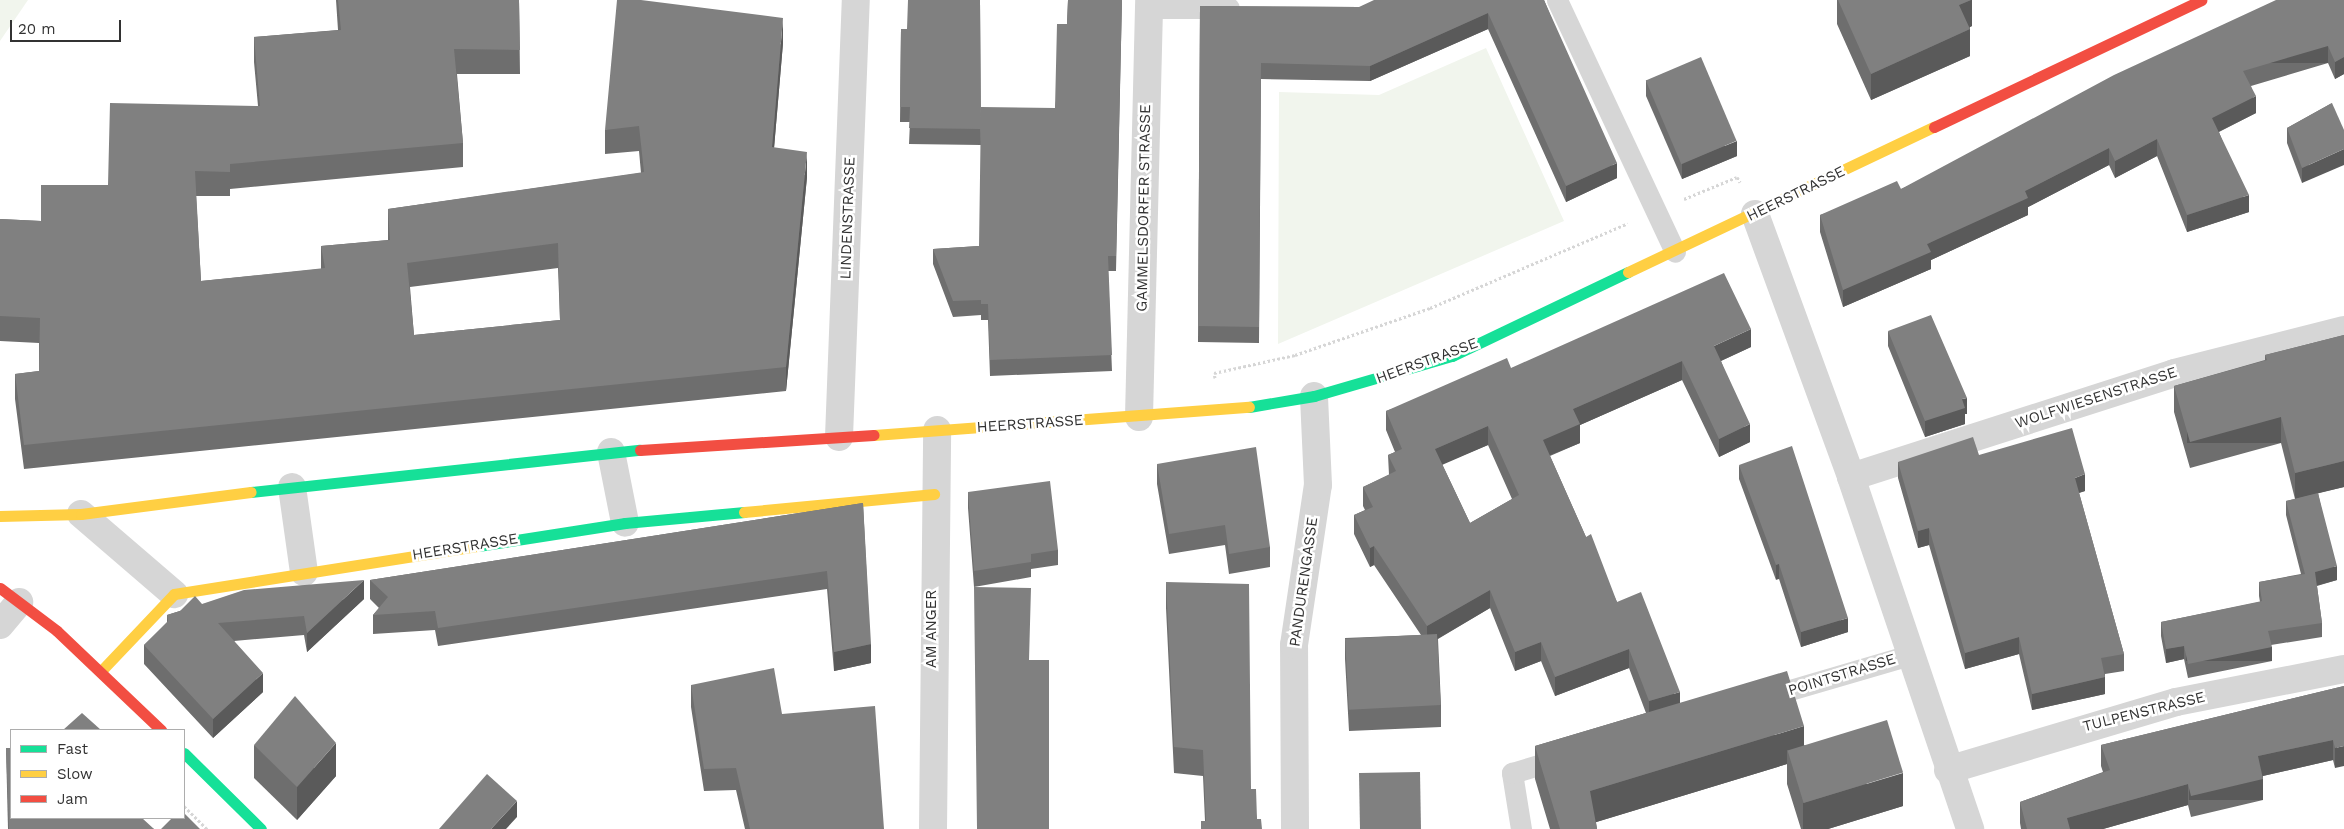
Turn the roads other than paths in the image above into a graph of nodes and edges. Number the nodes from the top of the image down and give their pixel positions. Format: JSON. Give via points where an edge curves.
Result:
{"nodes":[{"id":1,"x":856,"y":0,"type":"edge"},
{"id":2,"x":1557,"y":0,"type":"edge"},
{"id":3,"x":2201,"y":0,"type":"edge"},
{"id":4,"x":1149,"y":4,"type":"edge"},
{"id":5,"x":1254,"y":8,"type":"edge"},
{"id":6,"x":1756,"y":214,"type":"junction"},
{"id":7,"x":1675,"y":252,"type":"junction"},
{"id":8,"x":2344,"y":330,"type":"edge"},
{"id":9,"x":1314,"y":396,"type":"junction"},
{"id":10,"x":1139,"y":417,"type":"junction"},
{"id":11,"x":937,"y":430,"type":"junction"},
{"id":12,"x":839,"y":437,"type":"junction"},
{"id":13,"x":611,"y":452,"type":"junction"},
{"id":14,"x":1851,"y":478,"type":"junction"},
{"id":15,"x":292,"y":487,"type":"junction"},
{"id":16,"x":934,"y":494,"type":"junction"},
{"id":17,"x":81,"y":514,"type":"junction"},
{"id":18,"x":0,"y":516,"type":"edge"},
{"id":19,"x":625,"y":523,"type":"junction"},
{"id":20,"x":304,"y":572,"type":"junction"},
{"id":21,"x":174,"y":594,"type":"junction"},
{"id":22,"x":9,"y":595,"type":"edge"},
{"id":23,"x":0,"y":625,"type":"edge"},
{"id":24,"x":1910,"y":654,"type":"junction"},
{"id":25,"x":2344,"y":669,"type":"edge"},
{"id":26,"x":101,"y":671,"type":"junction"},
{"id":27,"x":1749,"y":702,"type":"edge"},
{"id":28,"x":160,"y":729,"type":"edge"},
{"id":29,"x":1578,"y":753,"type":"edge"},
{"id":30,"x":185,"y":754,"type":"edge"},
{"id":31,"x":1948,"y":770,"type":"junction"},
{"id":32,"x":260,"y":829,"type":"edge"},
{"id":33,"x":933,"y":829,"type":"edge"},
{"id":34,"x":1295,"y":829,"type":"edge"},
{"id":35,"x":1521,"y":829,"type":"edge"},
{"id":36,"x":1970,"y":829,"type":"edge"}],
"edges":[{"from":1,"to":12,"type":"street","name":"LINDENSTRASSE"},
{"from":2,"to":7,"type":"lane"},
{"from":3,"to":6,"type":"street","name":"HEERSTRASSE"},
{"from":4,"to":5,"type":"lane"},
{"from":4,"to":10,"type":"street","name":"GAMMELSDORFER STRASSE"},
{"from":6,"to":7,"type":"street","name":"HEERSTRASSE"},
{"from":6,"to":14,"type":"street","name":"POINTSTRASSE"},
{"from":7,"to":9,"type":"street","name":"HEERSTRASSE","via":[[1452,356]]},
{"from":8,"to":14,"type":"street","name":"WOLFWIESENSTRASSE","via":[[2174,373]]},
{"from":9,"to":10,"type":"street","name":"HEERSTRASSE","via":[[1219,412]]},
{"from":9,"to":34,"type":"street","name":"PANDURENGASSE","via":[[1318,485],[1294,645]]},
{"from":10,"to":11,"type":"street","name":"HEERSTRASSE"},
{"from":11,"to":12,"type":"street","name":"HEERSTRASSE"},
{"from":11,"to":16,"type":"street","name":"AM ANGER"},
{"from":12,"to":13,"type":"street","name":"HEERSTRASSE"},
{"from":13,"to":15,"type":"street","name":"HEERSTRASSE"},
{"from":13,"to":19,"type":"street"},
{"from":14,"to":24,"type":"street","name":"POINTSTRASSE"},
{"from":15,"to":17,"type":"street","name":"HEERSTRASSE"},
{"from":15,"to":20,"type":"street"},
{"from":16,"to":19,"type":"street","name":"HEERSTRASSE"},
{"from":16,"to":33,"type":"street","name":"AM ANGER"},
{"from":17,"to":18,"type":"street","name":"HEERSTRASSE"},
{"from":17,"to":21,"type":"street"},
{"from":19,"to":20,"type":"street","name":"HEERSTRASSE"},
{"from":20,"to":21,"type":"street","name":"HEERSTRASSE"},
{"from":21,"to":26,"type":"street"},
{"from":22,"to":23,"type":"street"},
{"from":22,"to":26,"type":"street"},
{"from":24,"to":27,"type":"lane","name":"POINTSTRASSE"},
{"from":24,"to":31,"type":"street","name":"POINTSTRASSE"},
{"from":25,"to":31,"type":"street","name":"TULPENSTRASSE","via":[[2176,702]]},
{"from":26,"to":28,"type":"street"},
{"from":29,"to":35,"type":"lane","via":[[1512,773]]},
{"from":30,"to":32,"type":"street"},
{"from":31,"to":36,"type":"street","name":"POINTSTRASSE"}]}
